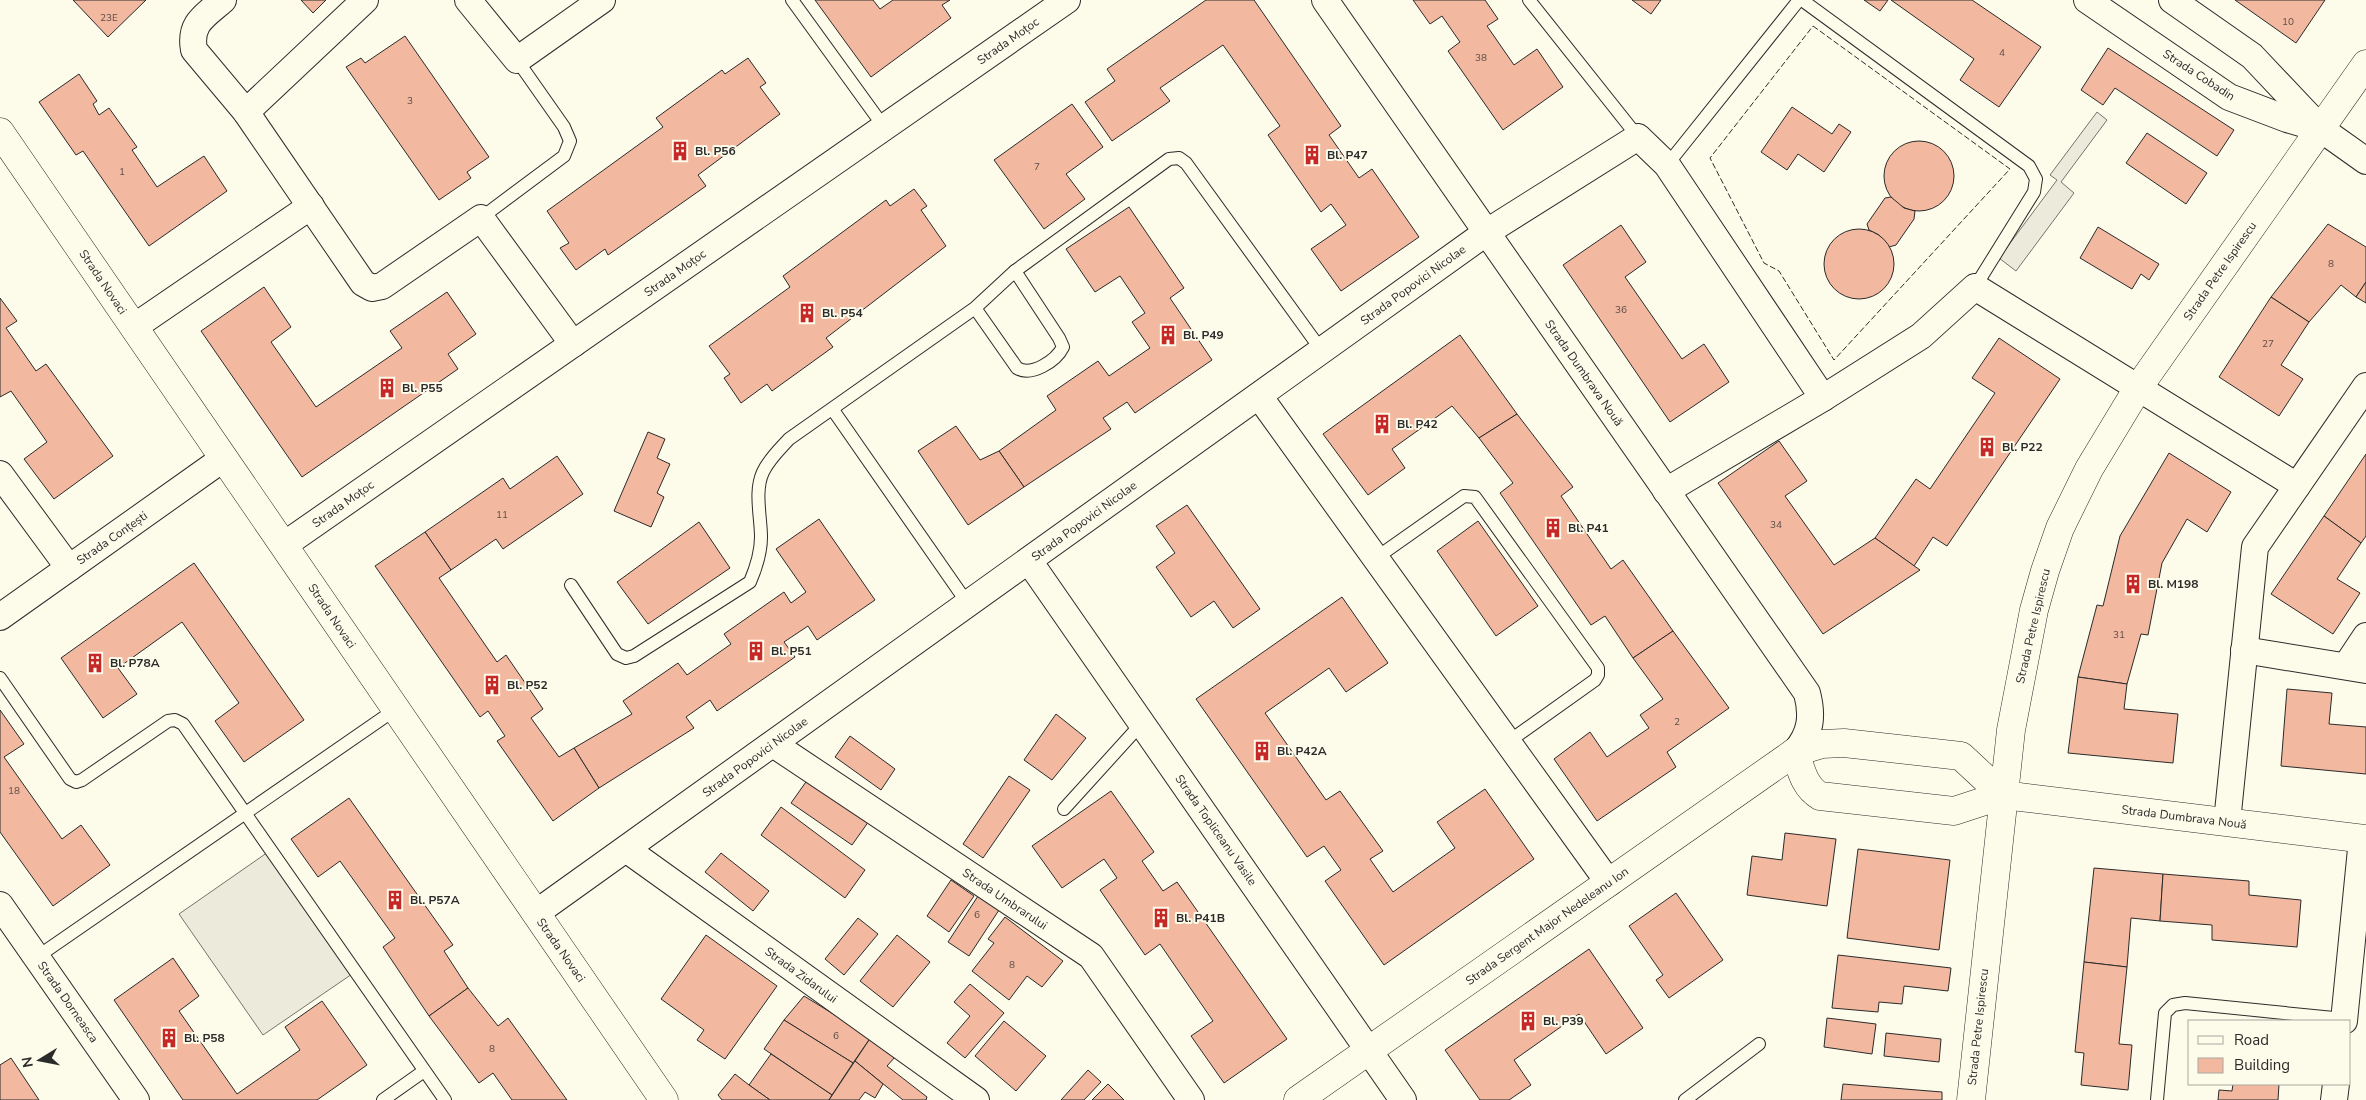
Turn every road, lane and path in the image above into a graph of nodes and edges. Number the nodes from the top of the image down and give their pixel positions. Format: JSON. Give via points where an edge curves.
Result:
{"nodes":[{"id":1,"x":222,"y":0,"type":"edge"},
{"id":2,"x":365,"y":0,"type":"edge"},
{"id":3,"x":468,"y":0,"type":"edge"},
{"id":4,"x":602,"y":0,"type":"edge"},
{"id":5,"x":792,"y":0,"type":"edge"},
{"id":6,"x":1067,"y":0,"type":"edge"},
{"id":7,"x":1325,"y":0,"type":"edge"},
{"id":8,"x":1529,"y":0,"type":"edge"},
{"id":9,"x":1801,"y":0,"type":"edge"},
{"id":10,"x":2087,"y":0,"type":"edge"},
{"id":11,"x":2172,"y":0,"type":"edge"},
{"id":12,"x":517,"y":60,"type":"junction"},
{"id":13,"x":2366,"y":64,"type":"edge"},
{"id":14,"x":246,"y":112,"type":"junction"},
{"id":15,"x":884,"y":127,"type":"junction"},
{"id":16,"x":2320,"y":128,"type":"junction"},
{"id":17,"x":0,"y":132,"type":"edge"},
{"id":18,"x":1638,"y":137,"type":"junction"},
{"id":19,"x":2366,"y":161,"type":"edge"},
{"id":20,"x":1667,"y":165,"type":"junction"},
{"id":21,"x":311,"y":206,"type":"junction"},
{"id":22,"x":481,"y":218,"type":"junction"},
{"id":23,"x":1487,"y":232,"type":"junction"},
{"id":24,"x":1015,"y":271,"type":"junction"},
{"id":25,"x":1975,"y":287,"type":"junction"},
{"id":26,"x":975,"y":308,"type":"junction"},
{"id":27,"x":134,"y":327,"type":"junction"},
{"id":28,"x":573,"y":344,"type":"junction"},
{"id":29,"x":1322,"y":351,"type":"junction"},
{"id":30,"x":2366,"y":386,"type":"edge"},
{"id":31,"x":2138,"y":388,"type":"junction"},
{"id":32,"x":1260,"y":396,"type":"junction"},
{"id":33,"x":1823,"y":398,"type":"junction"},
{"id":34,"x":833,"y":410,"type":"junction"},
{"id":35,"x":224,"y":458,"type":"junction"},
{"id":36,"x":0,"y":474,"type":"edge"},
{"id":37,"x":2297,"y":486,"type":"junction"},
{"id":38,"x":1666,"y":491,"type":"junction"},
{"id":39,"x":284,"y":545,"type":"junction"},
{"id":40,"x":1376,"y":558,"type":"junction"},
{"id":41,"x":1029,"y":561,"type":"junction"},
{"id":42,"x":69,"y":568,"type":"junction"},
{"id":43,"x":571,"y":585,"type":"dead end"},
{"id":44,"x":968,"y":604,"type":"junction"},
{"id":45,"x":0,"y":617,"type":"edge"},
{"id":46,"x":2366,"y":636,"type":"edge"},
{"id":47,"x":2244,"y":650,"type":"junction"},
{"id":48,"x":2356,"y":668,"type":"edge"},
{"id":49,"x":0,"y":678,"type":"edge"},
{"id":50,"x":396,"y":709,"type":"junction"},
{"id":51,"x":1142,"y":723,"type":"junction"},
{"id":52,"x":1508,"y":742,"type":"junction"},
{"id":53,"x":773,"y":744,"type":"junction"},
{"id":54,"x":1795,"y":752,"type":"junction"},
{"id":55,"x":2003,"y":795,"type":"junction"},
{"id":56,"x":1064,"y":808,"type":"dead end"},
{"id":57,"x":245,"y":813,"type":"junction"},
{"id":58,"x":2227,"y":822,"type":"junction"},
{"id":59,"x":2364,"y":839,"type":"edge"},
{"id":60,"x":626,"y":849,"type":"junction"},
{"id":61,"x":1609,"y":883,"type":"junction"},
{"id":62,"x":0,"y":904,"type":"edge"},
{"id":63,"x":536,"y":914,"type":"junction"},
{"id":64,"x":37,"y":957,"type":"junction"},
{"id":65,"x":2344,"y":1020,"type":"edge"},
{"id":66,"x":1759,"y":1044,"type":"dead end"},
{"id":67,"x":1370,"y":1050,"type":"junction"},
{"id":68,"x":424,"y":1071,"type":"junction"},
{"id":69,"x":2336,"y":1085,"type":"edge"},
{"id":70,"x":1698,"y":1095,"type":"edge"},
{"id":71,"x":963,"y":1096,"type":"edge"},
{"id":72,"x":136,"y":1100,"type":"edge"},
{"id":73,"x":383,"y":1100,"type":"edge"},
{"id":74,"x":444,"y":1100,"type":"edge"},
{"id":75,"x":664,"y":1100,"type":"edge"},
{"id":76,"x":1191,"y":1100,"type":"edge"},
{"id":77,"x":1298,"y":1100,"type":"edge"},
{"id":78,"x":1403,"y":1100,"type":"edge"},
{"id":79,"x":1685,"y":1100,"type":"edge"},
{"id":80,"x":1971,"y":1100,"type":"edge"},
{"id":81,"x":2157,"y":1100,"type":"edge"},
{"id":82,"x":2334,"y":1100,"type":"edge"}],
"edges":[{"from":1,"to":14,"type":"street","via":[[195,25],[194,50]]},
{"from":2,"to":14,"type":"street"},
{"from":3,"to":12,"type":"street"},
{"from":4,"to":12,"type":"street"},
{"from":5,"to":15,"type":"lane"},
{"from":6,"to":15,"type":"street","name":"Strada Moțoc"},
{"from":7,"to":23,"type":"street","name":"Strada Dumbrava Nouă"},
{"from":8,"to":18,"type":"lane"},
{"from":9,"to":20,"type":"lane"},
{"from":9,"to":25,"type":"lane","via":[[2029,166],[2036,180],[2034,192]]},
{"from":10,"to":16,"type":"street","name":"Strada Cobadin","via":[[2229,97]]},
{"from":11,"to":16,"type":"street","name":"Strada Cobadin","via":[[2252,56]]},
{"from":12,"to":22,"type":"lane","via":[[564,127],[570,141],[564,156]]},
{"from":13,"to":16,"type":"street","name":"Strada Petre Ispirescu"},
{"from":14,"to":21,"type":"street"},
{"from":15,"to":28,"type":"street","name":"Strada Moțoc"},
{"from":16,"to":19,"type":"street","name":"Strada Cobadin"},
{"from":16,"to":31,"type":"street","name":"Strada Petre Ispirescu"},
{"from":17,"to":27,"type":"street","name":"Strada Novaci"},
{"from":18,"to":20,"type":"street"},
{"from":18,"to":23,"type":"street","name":"Strada Popovici Nicolae"},
{"from":20,"to":33,"type":"street"},
{"from":21,"to":22,"type":"street","via":[[364,283],[372,288],[382,286]]},
{"from":21,"to":27,"type":"street"},
{"from":22,"to":28,"type":"street"},
{"from":23,"to":29,"type":"street","name":"Strada Popovici Nicolae"},
{"from":23,"to":38,"type":"street","name":"Strada Dumbrava Nouă"},
{"from":24,"to":26,"type":"lane"},
{"from":24,"to":26,"type":"lane","via":[[1059,338],[1063,347],[1059,354],[1031,372],[1023,372]]},
{"from":24,"to":29,"type":"lane","via":[[1168,159],[1179,158],[1186,163]]},
{"from":25,"to":31,"type":"street"},
{"from":25,"to":33,"type":"street","via":[[1921,336]]},
{"from":26,"to":34,"type":"lane"},
{"from":27,"to":35,"type":"street","name":"Strada Novaci"},
{"from":28,"to":39,"type":"street","name":"Strada Moțoc"},
{"from":29,"to":32,"type":"street","name":"Strada Popovici Nicolae"},
{"from":30,"to":37,"type":"street"},
{"from":31,"to":37,"type":"street"},
{"from":31,"to":55,"type":"street","name":"Strada Petre Ispirescu","via":[[2089,469],[2060,528],[2045,571],[2034,610],[2011,730]]},
{"from":32,"to":40,"type":"street"},
{"from":32,"to":41,"type":"street","name":"Strada Popovici Nicolae"},
{"from":33,"to":38,"type":"street"},
{"from":34,"to":43,"type":"lane","via":[[789,439],[771,458],[762,474],[759,491],[761,540],[757,566],[750,582],[626,658],[617,654]]},
{"from":34,"to":44,"type":"lane"},
{"from":35,"to":39,"type":"street","name":"Strada Novaci"},
{"from":35,"to":42,"type":"street","name":"Strada Conțești"},
{"from":36,"to":42,"type":"street"},
{"from":37,"to":47,"type":"street","via":[[2255,546]]},
{"from":38,"to":54,"type":"street","name":"Strada Dumbrava Nouă","via":[[1807,693],[1810,725],[1805,741]]},
{"from":39,"to":50,"type":"street","name":"Strada Novaci"},
{"from":40,"to":52,"type":"street"},
{"from":40,"to":52,"type":"lane","via":[[1464,496],[1475,497],[1598,668],[1595,680]]},
{"from":41,"to":44,"type":"street","name":"Strada Popovici Nicolae"},
{"from":41,"to":51,"type":"street","name":"Strada Topliceanu Vasile"},
{"from":42,"to":45,"type":"street","name":"Strada Conțești"},
{"from":44,"to":53,"type":"street","name":"Strada Popovici Nicolae"},
{"from":46,"to":48,"type":"street"},
{"from":47,"to":48,"type":"street"},
{"from":47,"to":58,"type":"street"},
{"from":49,"to":57,"type":"lane","via":[[70,779],[82,780],[168,721],[175,720],[183,724]]},
{"from":50,"to":57,"type":"lane"},
{"from":50,"to":63,"type":"street","name":"Strada Novaci"},
{"from":51,"to":56,"type":"lane"},
{"from":51,"to":67,"type":"street","name":"Strada Topliceanu Vasile"},
{"from":52,"to":61,"type":"street"},
{"from":53,"to":60,"type":"street","name":"Strada Popovici Nicolae"},
{"from":53,"to":76,"type":"street","name":"Strada Umbrarului","via":[[1091,956]]},
{"from":54,"to":55,"type":"street","via":[[1822,744],[1844,743],[1961,756]]},
{"from":54,"to":55,"type":"street","name":"Strada Dumbrava Nouă","via":[[1811,791],[1820,796],[1954,811]]},
{"from":54,"to":61,"type":"street","name":"Strada Sergent Major Nedeleanu Ion"},
{"from":55,"to":58,"type":"street","name":"Strada Dumbrava Nouă"},
{"from":55,"to":80,"type":"street","name":"Strada Petre Ispirescu"},
{"from":57,"to":64,"type":"lane"},
{"from":57,"to":68,"type":"lane"},
{"from":58,"to":59,"type":"street","name":"Strada Dumbrava Nouă"},
{"from":59,"to":65,"type":"street"},
{"from":60,"to":63,"type":"street","name":"Strada Popovici Nicolae"},
{"from":60,"to":71,"type":"street","name":"Strada Zidarului"},
{"from":61,"to":67,"type":"street","name":"Strada Sergent Major Nedeleanu Ion"},
{"from":62,"to":64,"type":"street","name":"Strada Dorneasca"},
{"from":63,"to":75,"type":"street","name":"Strada Novaci"},
{"from":64,"to":72,"type":"street","name":"Strada Dorneasca"},
{"from":65,"to":81,"type":"lane","via":[[2185,1003],[2173,1005],[2165,1013]]},
{"from":66,"to":70,"type":"lane"},
{"from":67,"to":77,"type":"street","name":"Strada Sergent Major Nedeleanu Ion"},
{"from":67,"to":78,"type":"street","name":"Strada Topliceanu Vasile"},
{"from":68,"to":73,"type":"lane"},
{"from":68,"to":74,"type":"lane"},
{"from":69,"to":82,"type":"street"},
{"from":70,"to":79,"type":"lane"}]}
